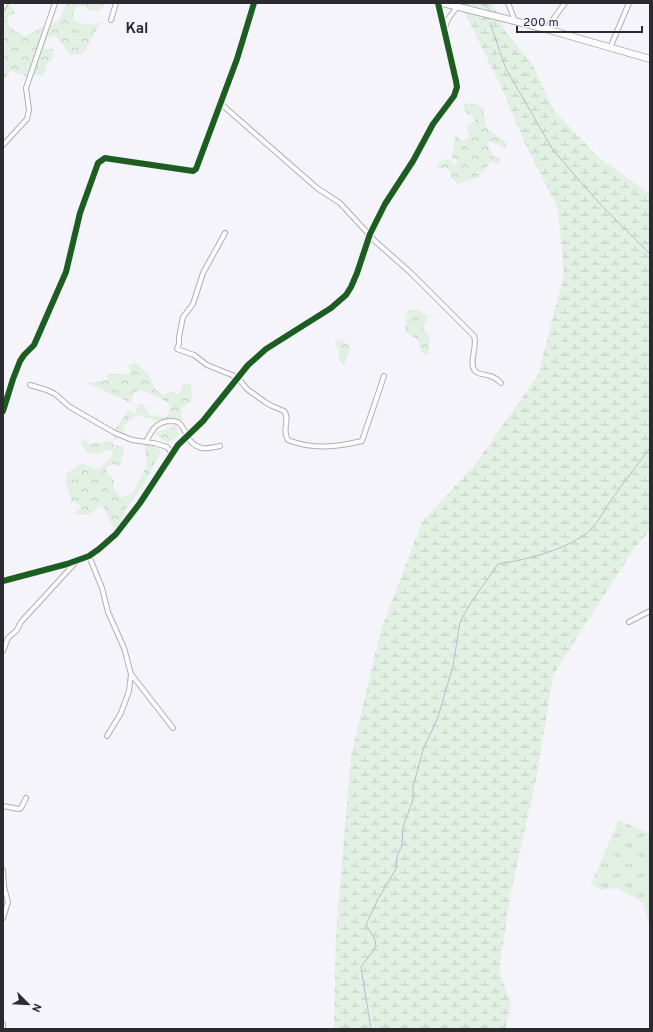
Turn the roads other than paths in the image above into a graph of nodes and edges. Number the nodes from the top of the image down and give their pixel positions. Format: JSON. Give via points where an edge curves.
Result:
{"nodes":[{"id":1,"x":6,"y":3,"type":"edge"},
{"id":2,"x":55,"y":3,"type":"edge"},
{"id":3,"x":116,"y":3,"type":"edge"},
{"id":4,"x":254,"y":3,"type":"edge"},
{"id":5,"x":438,"y":3,"type":"edge"},
{"id":6,"x":443,"y":3,"type":"edge"},
{"id":7,"x":508,"y":3,"type":"edge"},
{"id":8,"x":565,"y":3,"type":"edge"},
{"id":9,"x":629,"y":3,"type":"edge"},
{"id":10,"x":457,"y":7,"type":"junction"},
{"id":11,"x":3,"y":8,"type":"edge"},
{"id":12,"x":111,"y":20,"type":"dead end"},
{"id":13,"x":515,"y":21,"type":"junction"},
{"id":14,"x":444,"y":28,"type":"junction"},
{"id":15,"x":546,"y":29,"type":"junction"},
{"id":16,"x":610,"y":48,"type":"junction"},
{"id":17,"x":650,"y":59,"type":"edge"},
{"id":18,"x":220,"y":104,"type":"junction"},
{"id":19,"x":3,"y":145,"type":"edge"},
{"id":20,"x":225,"y":233,"type":"dead end"},
{"id":21,"x":370,"y":234,"type":"junction"},
{"id":22,"x":384,"y":376,"type":"dead end"},
{"id":23,"x":238,"y":378,"type":"junction"},
{"id":24,"x":501,"y":383,"type":"dead end"},
{"id":25,"x":30,"y":385,"type":"dead end"},
{"id":26,"x":3,"y":411,"type":"edge"},
{"id":27,"x":187,"y":436,"type":"junction"},
{"id":28,"x":146,"y":442,"type":"junction"},
{"id":29,"x":220,"y":446,"type":"dead end"},
{"id":30,"x":172,"y":453,"type":"junction"},
{"id":31,"x":89,"y":556,"type":"junction"},
{"id":32,"x":78,"y":560,"type":"junction"},
{"id":33,"x":3,"y":581,"type":"edge"},
{"id":34,"x":650,"y":611,"type":"edge"},
{"id":35,"x":629,"y":622,"type":"dead end"},
{"id":36,"x":3,"y":651,"type":"edge"},
{"id":37,"x":131,"y":674,"type":"junction"},
{"id":38,"x":173,"y":728,"type":"dead end"},
{"id":39,"x":107,"y":736,"type":"dead end"},
{"id":40,"x":26,"y":798,"type":"dead end"},
{"id":41,"x":3,"y":806,"type":"edge"},
{"id":42,"x":3,"y":870,"type":"edge"},
{"id":43,"x":3,"y":918,"type":"edge"},
{"id":44,"x":3,"y":1024,"type":"edge"},
{"id":45,"x":3,"y":1029,"type":"edge"}],
"edges":[{"from":1,"to":11,"type":"street"},
{"from":2,"to":19,"type":"street","via":[[26,88],[29,110],[27,119]]},
{"from":3,"to":12,"type":"street"},
{"from":4,"to":18,"type":"street"},
{"from":5,"to":14,"type":"street"},
{"from":6,"to":10,"type":"main road"},
{"from":7,"to":13,"type":"street"},
{"from":8,"to":15,"type":"street"},
{"from":9,"to":16,"type":"street"},
{"from":10,"to":13,"type":"main road"},
{"from":10,"to":14,"type":"street"},
{"from":13,"to":15,"type":"main road"},
{"from":14,"to":21,"type":"street","via":[[456,91],[433,124]]},
{"from":15,"to":16,"type":"main road"},
{"from":16,"to":17,"type":"main road"},
{"from":18,"to":21,"type":"street","via":[[317,188],[340,202]]},
{"from":18,"to":26,"type":"street","via":[[200,162],[193,171],[105,158],[98,163],[80,213],[66,272],[34,345],[20,361]]},
{"from":20,"to":23,"type":"street","via":[[203,273],[193,304],[183,317],[177,349]]},
{"from":21,"to":23,"type":"street","via":[[352,287],[346,295],[336,305],[266,349],[248,364]]},
{"from":21,"to":24,"type":"street","via":[[474,336],[475,371],[492,376]]},
{"from":22,"to":23,"type":"street","via":[[362,441],[320,448],[288,440],[285,433],[287,415],[284,410],[272,406],[247,389]]},
{"from":23,"to":27,"type":"street","via":[[203,421]]},
{"from":25,"to":28,"type":"street","via":[[55,394],[70,407],[115,433]]},
{"from":27,"to":28,"type":"street","via":[[179,423],[165,422],[152,430]]},
{"from":27,"to":29,"type":"street","via":[[191,442],[202,448]]},
{"from":27,"to":30,"type":"street"},
{"from":28,"to":30,"type":"street","via":[[167,447]]},
{"from":30,"to":31,"type":"street","via":[[140,503],[116,534]]},
{"from":31,"to":32,"type":"street"},
{"from":31,"to":37,"type":"street","via":[[124,648]]},
{"from":32,"to":33,"type":"street"},
{"from":32,"to":36,"type":"street","via":[[21,622],[8,638]]},
{"from":34,"to":35,"type":"street"},
{"from":37,"to":38,"type":"street"},
{"from":37,"to":39,"type":"street","via":[[129,691],[121,713]]},
{"from":40,"to":41,"type":"street","via":[[19,809]]},
{"from":42,"to":43,"type":"street","via":[[8,902]]},
{"from":44,"to":45,"type":"street"}]}
